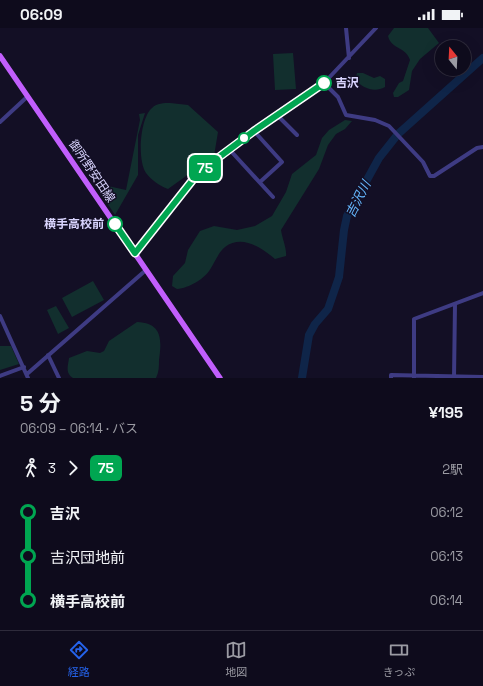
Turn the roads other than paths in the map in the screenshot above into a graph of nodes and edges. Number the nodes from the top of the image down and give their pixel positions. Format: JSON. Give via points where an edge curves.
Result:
{"nodes":[{"id":1,"x":346,"y":28,"type":"edge"},
{"id":2,"x":376,"y":28,"type":"edge"},
{"id":3,"x":0,"y":56,"type":"edge"},
{"id":4,"x":349,"y":58,"type":"junction"},
{"id":5,"x":324,"y":83,"type":"junction"},
{"id":6,"x":27,"y":97,"type":"junction"},
{"id":7,"x":277,"y":115,"type":"junction"},
{"id":8,"x":0,"y":122,"type":"edge"},
{"id":9,"x":254,"y":131,"type":"junction"},
{"id":10,"x":297,"y":135,"type":"dead end"},
{"id":11,"x":483,"y":147,"type":"edge"},
{"id":12,"x":229,"y":149,"type":"junction"},
{"id":13,"x":260,"y":182,"type":"junction"},
{"id":14,"x":273,"y":197,"type":"dead end"},
{"id":15,"x":135,"y":253,"type":"junction"},
{"id":16,"x":146,"y":270,"type":"junction"},
{"id":17,"x":483,"y":293,"type":"edge"},
{"id":18,"x":454,"y":304,"type":"junction"},
{"id":19,"x":0,"y":316,"type":"edge"},
{"id":20,"x":48,"y":355,"type":"junction"},
{"id":21,"x":24,"y":367,"type":"junction"},
{"id":22,"x":0,"y":376,"type":"edge"},
{"id":23,"x":28,"y":376,"type":"edge"},
{"id":24,"x":414,"y":377,"type":"edge"},
{"id":25,"x":483,"y":377,"type":"edge"},
{"id":26,"x":59,"y":378,"type":"edge"},
{"id":27,"x":220,"y":378,"type":"edge"},
{"id":28,"x":390,"y":378,"type":"edge"},
{"id":29,"x":454,"y":378,"type":"edge"}],
"edges":[{"from":1,"to":4,"type":"street"},
{"from":2,"to":4,"type":"street"},
{"from":3,"to":6,"type":"main road","name":"御所野安田線"},
{"from":4,"to":5,"type":"street"},
{"from":5,"to":7,"type":"street"},
{"from":5,"to":11,"type":"street","via":[[338,97],[346,115],[375,120],[396,132],[423,162],[430,176],[434,176],[477,148]]},
{"from":6,"to":8,"type":"street"},
{"from":6,"to":15,"type":"main road","name":"御所野安田線"},
{"from":7,"to":9,"type":"street"},
{"from":7,"to":10,"type":"street"},
{"from":9,"to":12,"type":"street"},
{"from":9,"to":13,"type":"street","via":[[282,162]]},
{"from":12,"to":13,"type":"street"},
{"from":12,"to":15,"type":"street","via":[[189,182]]},
{"from":13,"to":14,"type":"street"},
{"from":15,"to":16,"type":"main road","name":"御所野安田線"},
{"from":16,"to":20,"type":"street"},
{"from":16,"to":27,"type":"main road","name":"御所野安田線"},
{"from":17,"to":18,"type":"street"},
{"from":18,"to":24,"type":"street","via":[[414,319]]},
{"from":18,"to":29,"type":"street"},
{"from":19,"to":21,"type":"street"},
{"from":20,"to":23,"type":"street"},
{"from":20,"to":26,"type":"street"},
{"from":21,"to":22,"type":"street"},
{"from":21,"to":23,"type":"street"},
{"from":24,"to":28,"type":"street","via":[[391,375]]},
{"from":24,"to":29,"type":"street"},
{"from":25,"to":29,"type":"street"}]}
